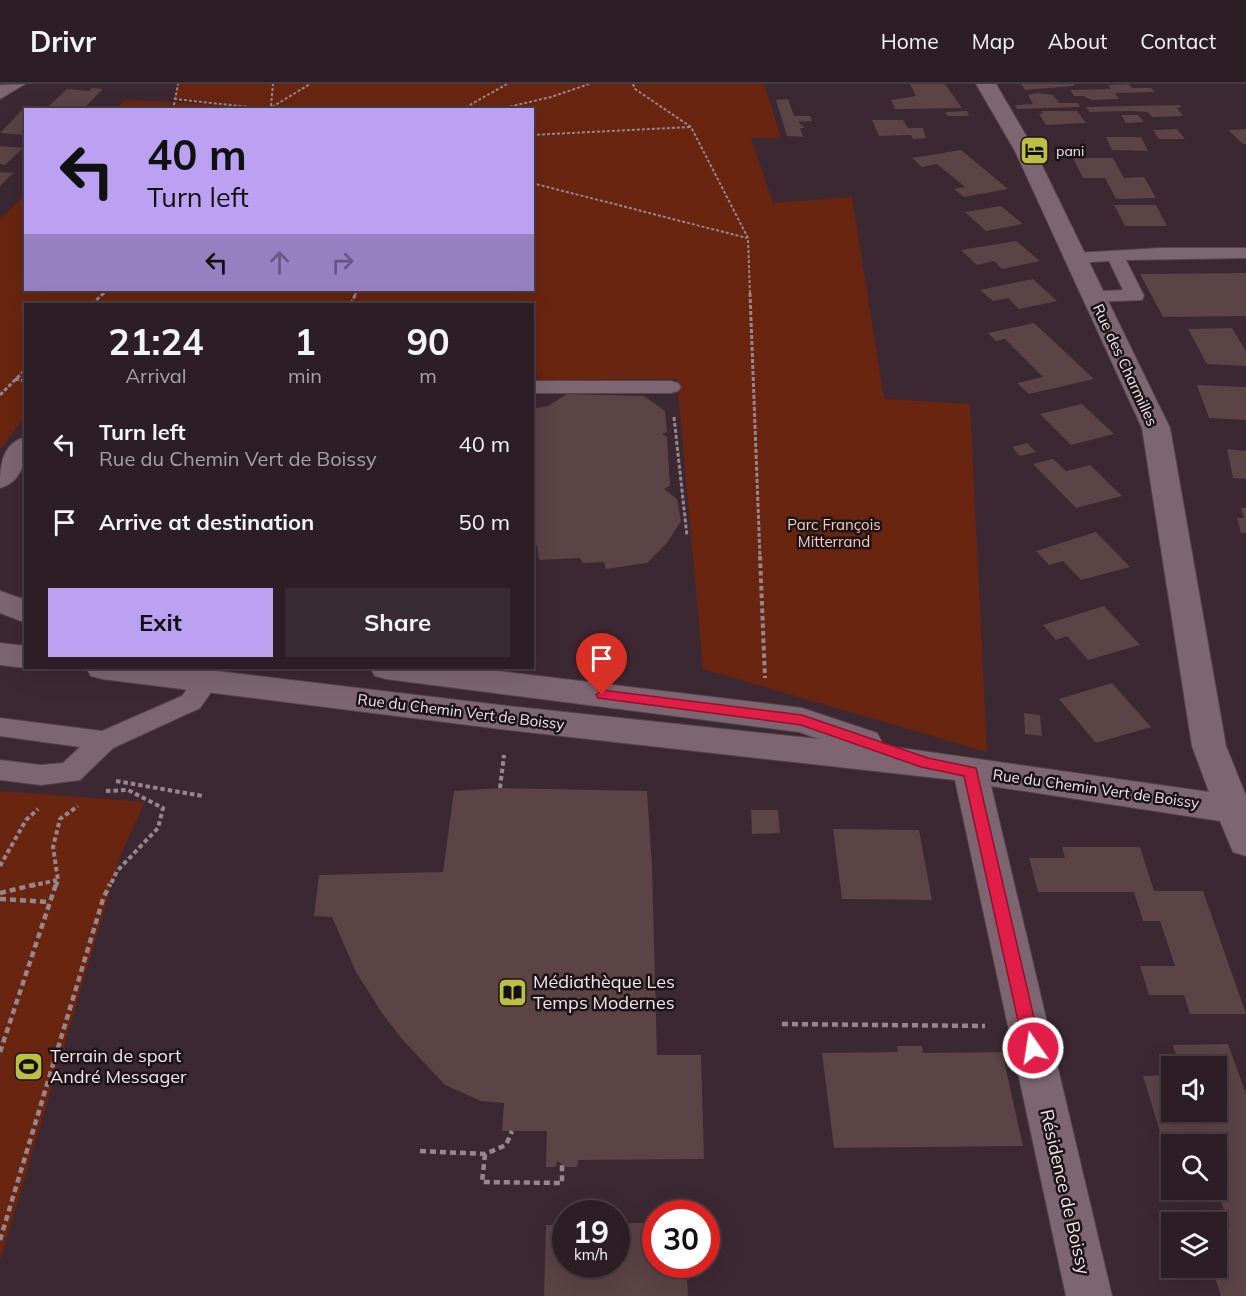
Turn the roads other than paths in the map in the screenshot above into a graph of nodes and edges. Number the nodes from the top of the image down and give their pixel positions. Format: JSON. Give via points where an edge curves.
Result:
{"nodes":[{"id":1,"x":15,"y":84,"type":"edge"},
{"id":2,"x":986,"y":84,"type":"edge"},
{"id":3,"x":0,"y":93,"type":"edge"},
{"id":4,"x":1246,"y":253,"type":"edge"},
{"id":5,"x":1115,"y":256,"type":"junction"},
{"id":6,"x":1076,"y":258,"type":"junction"},
{"id":7,"x":1093,"y":296,"type":"junction"},
{"id":8,"x":534,"y":387,"type":"edge"},
{"id":9,"x":671,"y":387,"type":"road end"},
{"id":10,"x":24,"y":448,"type":"edge"},
{"id":11,"x":0,"y":479,"type":"edge"},
{"id":12,"x":0,"y":601,"type":"edge"},
{"id":13,"x":24,"y":612,"type":"edge"},
{"id":14,"x":0,"y":654,"type":"edge"},
{"id":15,"x":24,"y":657,"type":"edge"},
{"id":16,"x":110,"y":669,"type":"edge"},
{"id":17,"x":394,"y":669,"type":"edge"},
{"id":18,"x":206,"y":681,"type":"junction"},
{"id":19,"x":0,"y":728,"type":"edge"},
{"id":20,"x":104,"y":741,"type":"junction"},
{"id":21,"x":927,"y":763,"type":"junction"},
{"id":22,"x":0,"y":770,"type":"edge"},
{"id":23,"x":970,"y":771,"type":"junction"},
{"id":24,"x":1238,"y":809,"type":"edge"},
{"id":25,"x":1246,"y":842,"type":"edge"},
{"id":26,"x":1089,"y":1296,"type":"edge"}],
"edges":[{"from":1,"to":3,"type":"street"},
{"from":2,"to":6,"type":"street","name":"Rue des Charmilles","via":[[1025,151]]},
{"from":4,"to":5,"type":"lane"},
{"from":5,"to":6,"type":"lane"},
{"from":5,"to":7,"type":"lane","via":[[1135,297]]},
{"from":6,"to":7,"type":"street","name":"Rue des Charmilles"},
{"from":7,"to":24,"type":"street","name":"Rue des Charmilles","via":[[1156,428],[1209,746]]},
{"from":8,"to":9,"type":"lane"},
{"from":10,"to":11,"type":"street"},
{"from":12,"to":13,"type":"street"},
{"from":14,"to":15,"type":"street"},
{"from":16,"to":18,"type":"street","name":"Rue du Chemin Vert de Boissy"},
{"from":17,"to":21,"type":"street","name":"Rue du Chemin Vert de Boissy","via":[[802,720]]},
{"from":18,"to":20,"type":"lane","via":[[191,702]]},
{"from":18,"to":21,"type":"street","name":"Rue du Chemin Vert de Boissy"},
{"from":19,"to":20,"type":"lane"},
{"from":20,"to":22,"type":"lane","via":[[70,773],[41,775]]},
{"from":21,"to":23,"type":"street","name":"Rue du Chemin Vert de Boissy"},
{"from":23,"to":24,"type":"street","name":"Rue du Chemin Vert de Boissy"},
{"from":23,"to":26,"type":"street","name":"Résidence de Boissy"},
{"from":24,"to":25,"type":"street","name":"Rue des Charmilles"}]}
